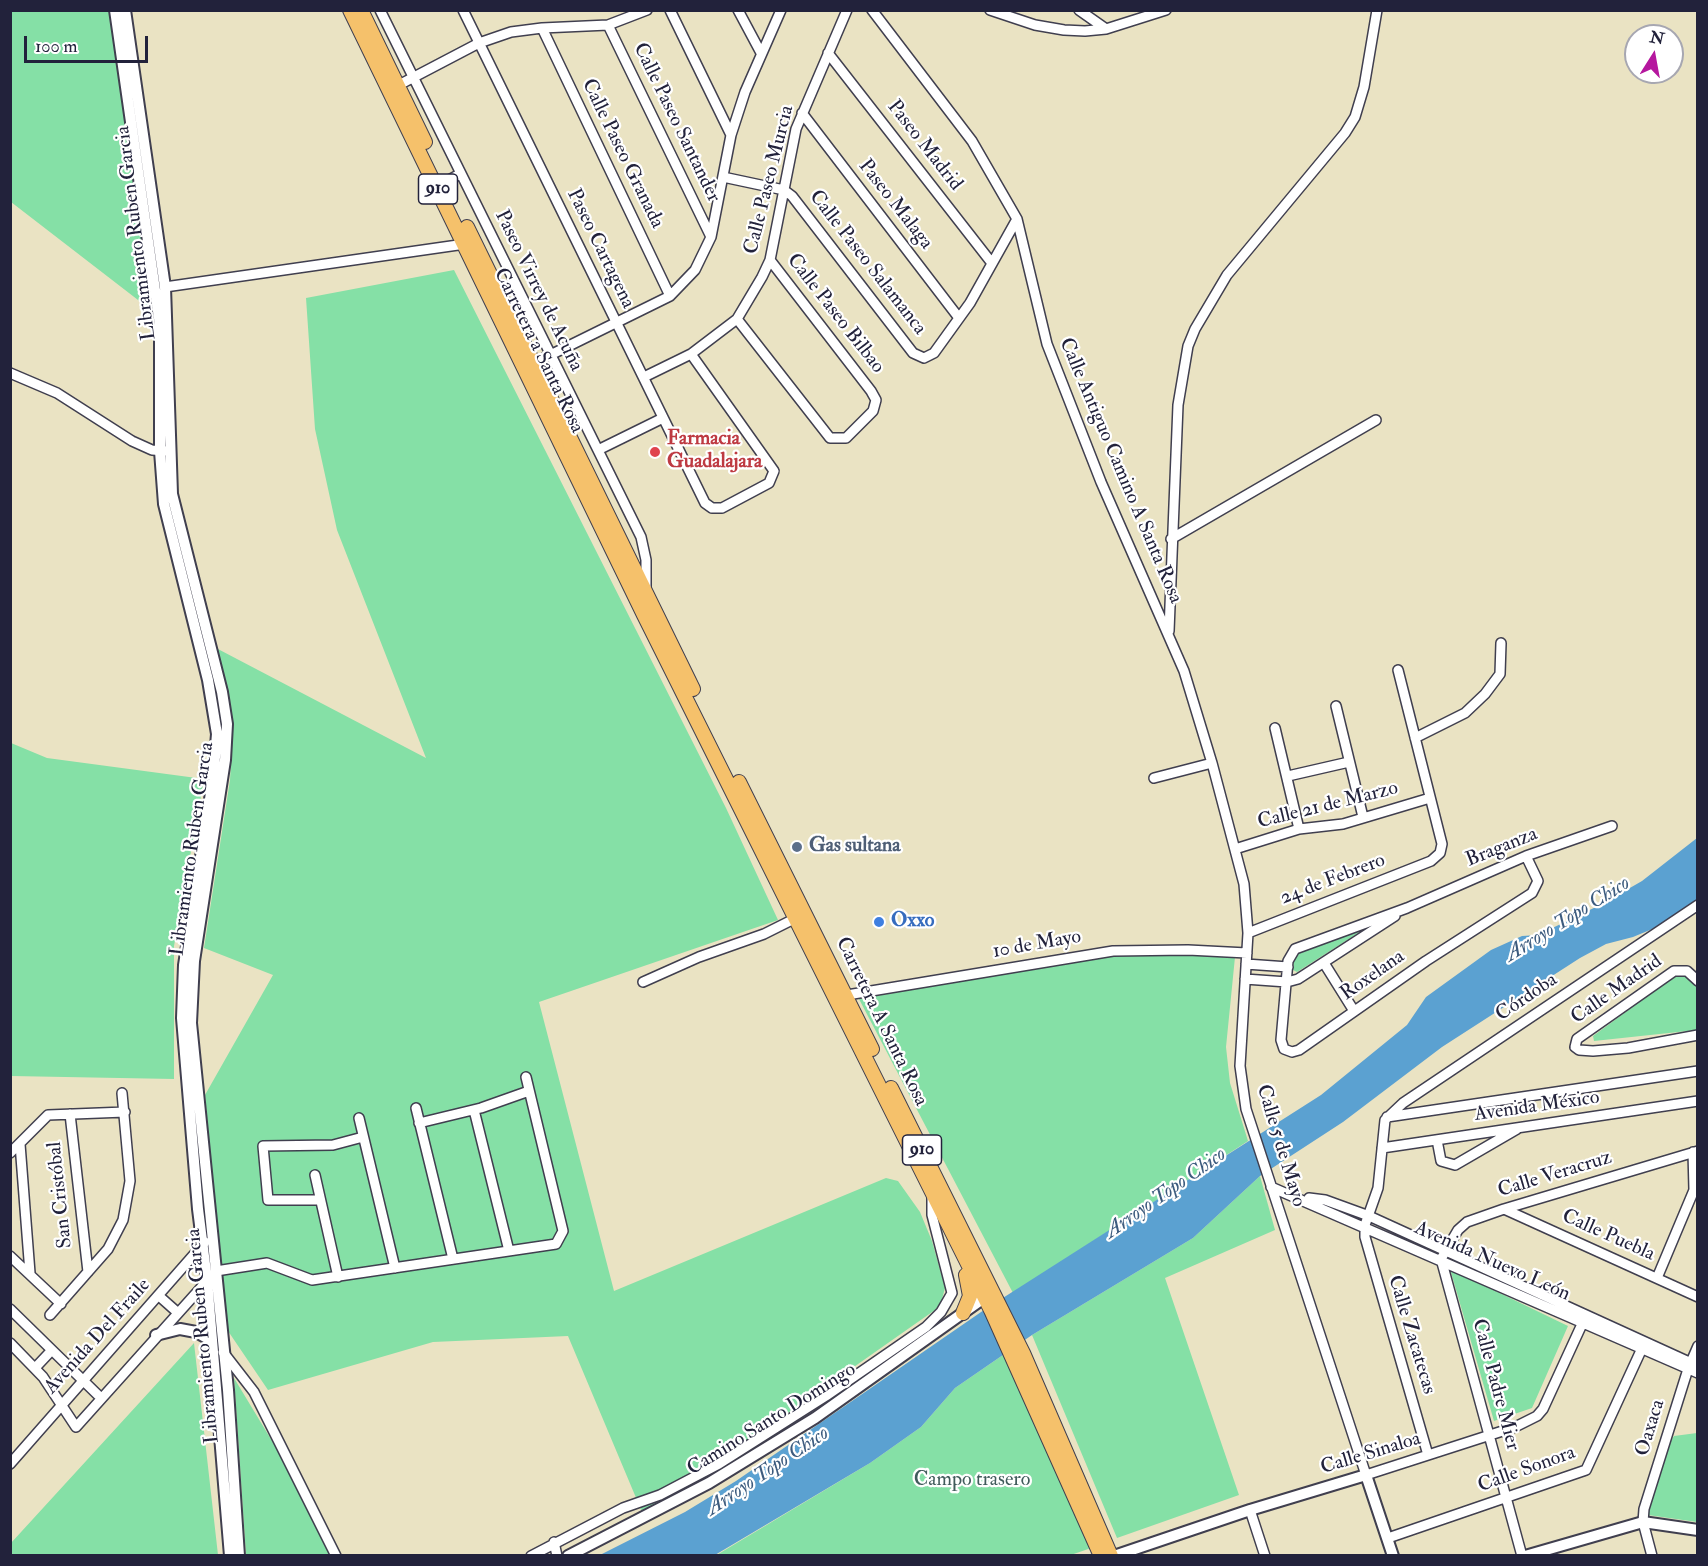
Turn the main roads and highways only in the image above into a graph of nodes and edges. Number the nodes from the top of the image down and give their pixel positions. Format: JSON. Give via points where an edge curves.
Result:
{"nodes":[{"id":1,"x":350,"y":10,"type":"edge"},
{"id":2,"x":361,"y":10,"type":"edge"},
{"id":3,"x":365,"y":30,"type":"junction"},
{"id":4,"x":393,"y":88,"type":"junction"},
{"id":5,"x":529,"y":366,"type":"junction"},
{"id":6,"x":697,"y":706,"type":"junction"},
{"id":7,"x":841,"y":996,"type":"junction"},
{"id":8,"x":955,"y":1239,"type":"junction"},
{"id":9,"x":991,"y":1304,"type":"junction"},
{"id":10,"x":963,"y":1313,"type":"road end"},
{"id":11,"x":1018,"y":1357,"type":"junction"},
{"id":12,"x":1101,"y":1556,"type":"edge"},
{"id":13,"x":1112,"y":1556,"type":"edge"}],
"edges":[{"from":1,"to":3,"type":"main road","name":"Carretera a Santa Rosa","number":"910"},
{"from":2,"to":3,"type":"main road","name":"Carretera a Santa Rosa","number":"910"},
{"from":3,"to":4,"type":"main road","name":"Carretera a Santa Rosa","number":"910"},
{"from":4,"to":5,"type":"main road","name":"Carretera a Santa Rosa","number":"910","via":[[465,244]]},
{"from":4,"to":5,"type":"main road","name":"Carretera a Santa Rosa","number":"910","via":[[489,272]]},
{"from":5,"to":6,"type":"main road","name":"Carretera a Santa Rosa","number":"910"},
{"from":5,"to":6,"type":"main road","name":"Carretera a Santa Rosa","number":"910","via":[[646,592]]},
{"from":6,"to":7,"type":"main road","name":"Carretera A Santa Rosa","number":"910"},
{"from":6,"to":7,"type":"main road","name":"Carretera A Santa Rosa","number":"910","via":[[796,918]]},
{"from":7,"to":8,"type":"main road","name":"Carretera A Santa Rosa","number":"910"},
{"from":7,"to":9,"type":"main road","name":"Carretera A Santa Rosa","number":"910"},
{"from":8,"to":9,"type":"main road","name":"Carretera A Santa Rosa","number":"910"},
{"from":8,"to":10,"type":"main road","via":[[970,1287]]},
{"from":9,"to":11,"type":"main road","name":"Carretera A Santa Rosa","number":"910"},
{"from":11,"to":12,"type":"main road","name":"Carretera A Santa Rosa","number":"910"},
{"from":11,"to":13,"type":"main road","name":"Carretera A Santa Rosa","number":"910"}]}
